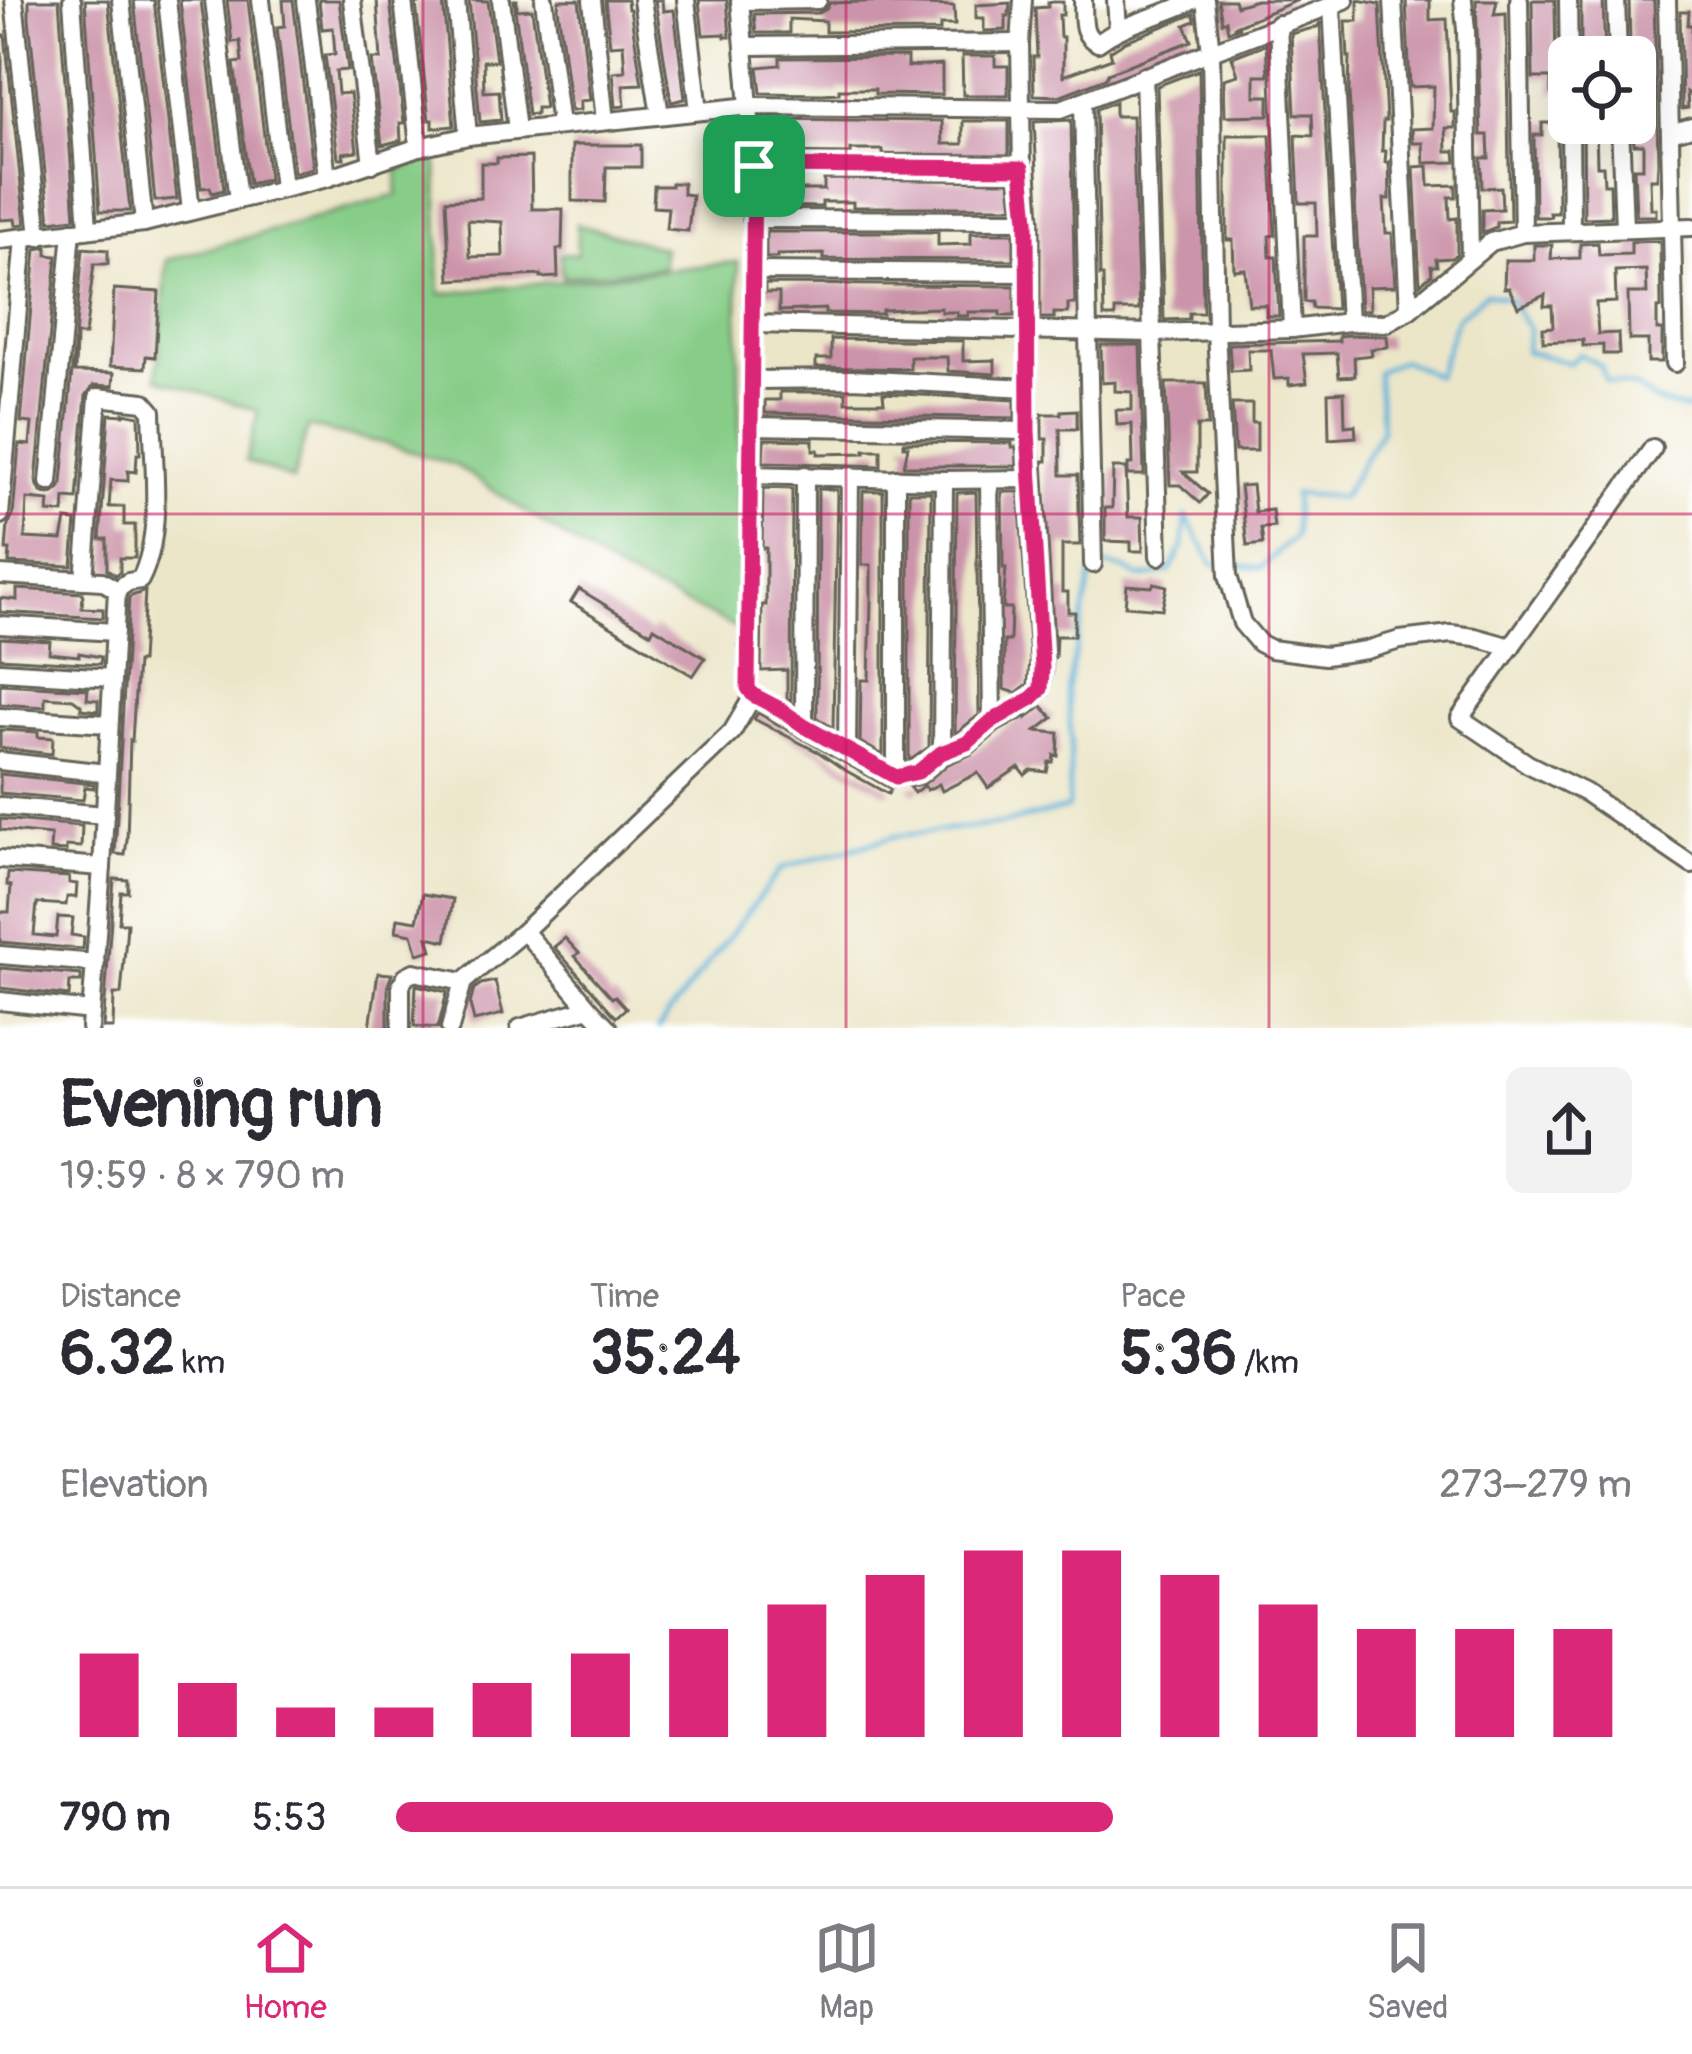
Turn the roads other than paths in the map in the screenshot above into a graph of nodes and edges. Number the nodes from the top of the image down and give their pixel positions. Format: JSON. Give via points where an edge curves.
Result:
{"nodes":[{"id":1,"x":14,"y":0,"type":"edge"},
{"id":2,"x":72,"y":0,"type":"edge"},
{"id":3,"x":121,"y":0,"type":"edge"},
{"id":4,"x":167,"y":0,"type":"edge"},
{"id":5,"x":214,"y":0,"type":"edge"},
{"id":6,"x":260,"y":0,"type":"edge"},
{"id":7,"x":306,"y":0,"type":"edge"},
{"id":8,"x":352,"y":0,"type":"edge"},
{"id":9,"x":403,"y":0,"type":"edge"},
{"id":10,"x":456,"y":0,"type":"edge"},
{"id":11,"x":501,"y":0,"type":"edge"},
{"id":12,"x":544,"y":0,"type":"edge"},
{"id":13,"x":592,"y":0,"type":"edge"},
{"id":14,"x":642,"y":0,"type":"edge"},
{"id":15,"x":686,"y":0,"type":"edge"},
{"id":16,"x":818,"y":0,"type":"edge"},
{"id":17,"x":1023,"y":0,"type":"edge"},
{"id":18,"x":1083,"y":0,"type":"edge"},
{"id":19,"x":1116,"y":0,"type":"edge"},
{"id":20,"x":1194,"y":0,"type":"edge"},
{"id":21,"x":1205,"y":0,"type":"edge"},
{"id":22,"x":1393,"y":0,"type":"edge"},
{"id":23,"x":1462,"y":0,"type":"edge"},
{"id":24,"x":1519,"y":0,"type":"edge"},
{"id":25,"x":1568,"y":0,"type":"edge"},
{"id":26,"x":1616,"y":0,"type":"edge"},
{"id":27,"x":1667,"y":0,"type":"edge"},
{"id":28,"x":740,"y":1,"type":"edge"},
{"id":29,"x":1338,"y":2,"type":"edge"},
{"id":30,"x":1162,"y":7,"type":"edge"},
{"id":31,"x":1278,"y":24,"type":"junction"},
{"id":32,"x":1118,"y":28,"type":"junction"},
{"id":33,"x":1568,"y":36,"type":"edge"},
{"id":34,"x":1617,"y":36,"type":"edge"},
{"id":35,"x":1020,"y":43,"type":"junction"},
{"id":36,"x":746,"y":46,"type":"junction"},
{"id":37,"x":1211,"y":51,"type":"junction"},
{"id":38,"x":1144,"y":76,"type":"junction"},
{"id":39,"x":1083,"y":101,"type":"junction"},
{"id":40,"x":750,"y":106,"type":"junction"},
{"id":41,"x":1022,"y":110,"type":"junction"},
{"id":42,"x":699,"y":111,"type":"junction"},
{"id":43,"x":660,"y":115,"type":"junction"},
{"id":44,"x":605,"y":121,"type":"junction"},
{"id":45,"x":560,"y":125,"type":"junction"},
{"id":46,"x":1692,"y":127,"type":"edge"},
{"id":47,"x":517,"y":130,"type":"junction"},
{"id":48,"x":1670,"y":133,"type":"junction"},
{"id":49,"x":468,"y":136,"type":"junction"},
{"id":50,"x":1570,"y":144,"type":"edge"},
{"id":51,"x":1621,"y":144,"type":"edge"},
{"id":52,"x":419,"y":147,"type":"junction"},
{"id":53,"x":372,"y":164,"type":"junction"},
{"id":54,"x":754,"y":166,"type":"junction"},
{"id":55,"x":1022,"y":168,"type":"junction"},
{"id":56,"x":327,"y":178,"type":"junction"},
{"id":57,"x":283,"y":188,"type":"junction"},
{"id":58,"x":238,"y":200,"type":"junction"},
{"id":59,"x":191,"y":211,"type":"junction"},
{"id":60,"x":752,"y":219,"type":"junction"},
{"id":61,"x":1027,"y":220,"type":"junction"},
{"id":62,"x":144,"y":223,"type":"junction"},
{"id":63,"x":1670,"y":227,"type":"junction"},
{"id":64,"x":1692,"y":227,"type":"edge"},
{"id":65,"x":1624,"y":228,"type":"junction"},
{"id":66,"x":80,"y":230,"type":"junction"},
{"id":67,"x":1571,"y":231,"type":"junction"},
{"id":68,"x":1523,"y":233,"type":"junction"},
{"id":69,"x":31,"y":237,"type":"junction"},
{"id":70,"x":0,"y":241,"type":"edge"},
{"id":71,"x":1470,"y":258,"type":"junction"},
{"id":72,"x":753,"y":271,"type":"junction"},
{"id":73,"x":1026,"y":274,"type":"junction"},
{"id":74,"x":1409,"y":310,"type":"junction"},
{"id":75,"x":1348,"y":322,"type":"junction"},
{"id":76,"x":753,"y":324,"type":"junction"},
{"id":77,"x":1292,"y":329,"type":"junction"},
{"id":78,"x":1088,"y":330,"type":"junction"},
{"id":79,"x":1216,"y":330,"type":"junction"},
{"id":80,"x":1028,"y":331,"type":"junction"},
{"id":81,"x":1153,"y":333,"type":"junction"},
{"id":82,"x":1675,"y":363,"type":"dead end"},
{"id":83,"x":753,"y":380,"type":"junction"},
{"id":84,"x":1028,"y":388,"type":"junction"},
{"id":85,"x":752,"y":426,"type":"junction"},
{"id":86,"x":1028,"y":431,"type":"junction"},
{"id":87,"x":1654,"y":448,"type":"dead end"},
{"id":88,"x":751,"y":475,"type":"junction"},
{"id":89,"x":805,"y":475,"type":"junction"},
{"id":90,"x":850,"y":476,"type":"junction"},
{"id":91,"x":896,"y":478,"type":"junction"},
{"id":92,"x":1031,"y":478,"type":"junction"},
{"id":93,"x":944,"y":480,"type":"junction"},
{"id":94,"x":989,"y":480,"type":"junction"},
{"id":95,"x":49,"y":482,"type":"dead end"},
{"id":96,"x":0,"y":515,"type":"edge"},
{"id":97,"x":1160,"y":556,"type":"dead end"},
{"id":98,"x":1093,"y":564,"type":"dead end"},
{"id":99,"x":0,"y":575,"type":"edge"},
{"id":100,"x":84,"y":580,"type":"junction"},
{"id":101,"x":117,"y":590,"type":"junction"},
{"id":102,"x":0,"y":625,"type":"edge"},
{"id":103,"x":115,"y":632,"type":"junction"},
{"id":104,"x":1510,"y":646,"type":"junction"},
{"id":105,"x":0,"y":670,"type":"edge"},
{"id":106,"x":112,"y":678,"type":"junction"},
{"id":107,"x":753,"y":695,"type":"junction"},
{"id":108,"x":0,"y":717,"type":"edge"},
{"id":109,"x":992,"y":721,"type":"junction"},
{"id":110,"x":108,"y":724,"type":"junction"},
{"id":111,"x":804,"y":726,"type":"junction"},
{"id":112,"x":847,"y":749,"type":"junction"},
{"id":113,"x":941,"y":753,"type":"junction"},
{"id":114,"x":0,"y":761,"type":"edge"},
{"id":115,"x":106,"y":773,"type":"junction"},
{"id":116,"x":896,"y":777,"type":"junction"},
{"id":117,"x":0,"y":806,"type":"edge"},
{"id":118,"x":105,"y":815,"type":"junction"},
{"id":119,"x":0,"y":859,"type":"edge"},
{"id":120,"x":1692,"y":865,"type":"edge"},
{"id":121,"x":102,"y":866,"type":"junction"},
{"id":122,"x":524,"y":931,"type":"junction"},
{"id":123,"x":0,"y":955,"type":"edge"},
{"id":124,"x":96,"y":963,"type":"junction"},
{"id":125,"x":463,"y":982,"type":"junction"},
{"id":126,"x":0,"y":1001,"type":"edge"},
{"id":127,"x":589,"y":1008,"type":"junction"},
{"id":128,"x":90,"y":1019,"type":"edge"},
{"id":129,"x":401,"y":1028,"type":"edge"},
{"id":130,"x":450,"y":1028,"type":"edge"},
{"id":131,"x":520,"y":1028,"type":"edge"},
{"id":132,"x":608,"y":1028,"type":"edge"}],
"edges":[{"from":1,"to":69,"type":"street"},
{"from":2,"to":66,"type":"street"},
{"from":3,"to":62,"type":"street"},
{"from":4,"to":59,"type":"street"},
{"from":5,"to":58,"type":"street"},
{"from":6,"to":57,"type":"street"},
{"from":7,"to":56,"type":"street"},
{"from":8,"to":53,"type":"street"},
{"from":9,"to":52,"type":"street"},
{"from":10,"to":49,"type":"street"},
{"from":11,"to":47,"type":"street"},
{"from":12,"to":45,"type":"street"},
{"from":13,"to":44,"type":"street"},
{"from":14,"to":43,"type":"street"},
{"from":15,"to":42,"type":"street"},
{"from":16,"to":28,"type":"street"},
{"from":17,"to":35,"type":"street"},
{"from":18,"to":32,"type":"street","via":[[1089,40],[1098,43]]},
{"from":19,"to":32,"type":"street"},
{"from":20,"to":30,"type":"street"},
{"from":21,"to":37,"type":"street"},
{"from":22,"to":74,"type":"street"},
{"from":23,"to":71,"type":"street"},
{"from":24,"to":68,"type":"street"},
{"from":25,"to":33,"type":"street"},
{"from":26,"to":34,"type":"street"},
{"from":27,"to":48,"type":"street"},
{"from":28,"to":36,"type":"street"},
{"from":29,"to":31,"type":"street"},
{"from":29,"to":75,"type":"street"},
{"from":30,"to":32,"type":"street"},
{"from":31,"to":37,"type":"street"},
{"from":31,"to":77,"type":"street"},
{"from":35,"to":36,"type":"street"},
{"from":35,"to":41,"type":"street"},
{"from":36,"to":40,"type":"street"},
{"from":37,"to":38,"type":"street"},
{"from":37,"to":79,"type":"street"},
{"from":38,"to":39,"type":"street"},
{"from":38,"to":81,"type":"street"},
{"from":39,"to":41,"type":"street"},
{"from":39,"to":78,"type":"street"},
{"from":40,"to":41,"type":"street"},
{"from":40,"to":42,"type":"street"},
{"from":40,"to":54,"type":"street"},
{"from":41,"to":55,"type":"street"},
{"from":42,"to":43,"type":"street"},
{"from":43,"to":44,"type":"street"},
{"from":44,"to":45,"type":"street"},
{"from":45,"to":47,"type":"street"},
{"from":46,"to":48,"type":"street"},
{"from":47,"to":49,"type":"street"},
{"from":48,"to":63,"type":"street"},
{"from":49,"to":52,"type":"street"},
{"from":50,"to":67,"type":"street"},
{"from":51,"to":65,"type":"street"},
{"from":52,"to":53,"type":"street"},
{"from":53,"to":56,"type":"street"},
{"from":54,"to":55,"type":"street"},
{"from":54,"to":60,"type":"street"},
{"from":55,"to":61,"type":"street"},
{"from":56,"to":57,"type":"street"},
{"from":57,"to":58,"type":"street"},
{"from":58,"to":59,"type":"street"},
{"from":59,"to":62,"type":"street"},
{"from":60,"to":61,"type":"street"},
{"from":60,"to":72,"type":"street"},
{"from":61,"to":73,"type":"street"},
{"from":62,"to":66,"type":"street"},
{"from":63,"to":64,"type":"street"},
{"from":63,"to":65,"type":"street"},
{"from":63,"to":82,"type":"street"},
{"from":65,"to":67,"type":"street"},
{"from":66,"to":69,"type":"street"},
{"from":66,"to":95,"type":"street"},
{"from":67,"to":68,"type":"street"},
{"from":68,"to":71,"type":"street"},
{"from":69,"to":70,"type":"street"},
{"from":69,"to":96,"type":"street"},
{"from":71,"to":74,"type":"street"},
{"from":72,"to":73,"type":"street"},
{"from":72,"to":76,"type":"street"},
{"from":73,"to":80,"type":"street"},
{"from":74,"to":75,"type":"street","via":[[1386,323]]},
{"from":75,"to":77,"type":"street"},
{"from":76,"to":80,"type":"street"},
{"from":76,"to":83,"type":"street"},
{"from":77,"to":79,"type":"street"},
{"from":78,"to":80,"type":"street"},
{"from":78,"to":81,"type":"street"},
{"from":78,"to":98,"type":"street"},
{"from":79,"to":81,"type":"street"},
{"from":79,"to":104,"type":"street","via":[[1228,576],[1242,623],[1259,643],[1325,656],[1451,634]]},
{"from":80,"to":84,"type":"street"},
{"from":81,"to":97,"type":"street"},
{"from":83,"to":84,"type":"street"},
{"from":83,"to":85,"type":"street"},
{"from":84,"to":86,"type":"street"},
{"from":85,"to":86,"type":"street"},
{"from":85,"to":88,"type":"street"},
{"from":86,"to":92,"type":"street"},
{"from":87,"to":104,"type":"street"},
{"from":88,"to":89,"type":"street"},
{"from":88,"to":107,"type":"street"},
{"from":89,"to":90,"type":"street"},
{"from":89,"to":111,"type":"street"},
{"from":90,"to":91,"type":"street"},
{"from":90,"to":112,"type":"street"},
{"from":91,"to":93,"type":"street"},
{"from":91,"to":116,"type":"street"},
{"from":92,"to":94,"type":"street"},
{"from":92,"to":109,"type":"street","via":[[1041,689]]},
{"from":93,"to":94,"type":"street"},
{"from":93,"to":113,"type":"street"},
{"from":94,"to":109,"type":"street"},
{"from":99,"to":100,"type":"street"},
{"from":100,"to":101,"type":"street"},
{"from":100,"to":101,"type":"street","via":[[98,397],[144,402],[152,411],[154,532],[140,580]]},
{"from":101,"to":103,"type":"street"},
{"from":102,"to":103,"type":"street"},
{"from":103,"to":106,"type":"street"},
{"from":104,"to":120,"type":"street","via":[[1460,718]]},
{"from":105,"to":106,"type":"street"},
{"from":106,"to":110,"type":"street"},
{"from":107,"to":111,"type":"street"},
{"from":107,"to":122,"type":"street","via":[[732,732]]},
{"from":108,"to":110,"type":"street"},
{"from":109,"to":113,"type":"street"},
{"from":110,"to":115,"type":"street"},
{"from":111,"to":112,"type":"street"},
{"from":112,"to":116,"type":"street"},
{"from":113,"to":116,"type":"street"},
{"from":114,"to":115,"type":"street"},
{"from":115,"to":118,"type":"street"},
{"from":117,"to":118,"type":"street"},
{"from":118,"to":121,"type":"street"},
{"from":119,"to":121,"type":"street"},
{"from":121,"to":124,"type":"street"},
{"from":122,"to":125,"type":"street"},
{"from":122,"to":127,"type":"street"},
{"from":123,"to":124,"type":"street"},
{"from":124,"to":128,"type":"street"},
{"from":125,"to":129,"type":"street","via":[[406,976]]},
{"from":125,"to":130,"type":"street"},
{"from":126,"to":128,"type":"street"},
{"from":127,"to":131,"type":"street"},
{"from":127,"to":132,"type":"street"}]}
